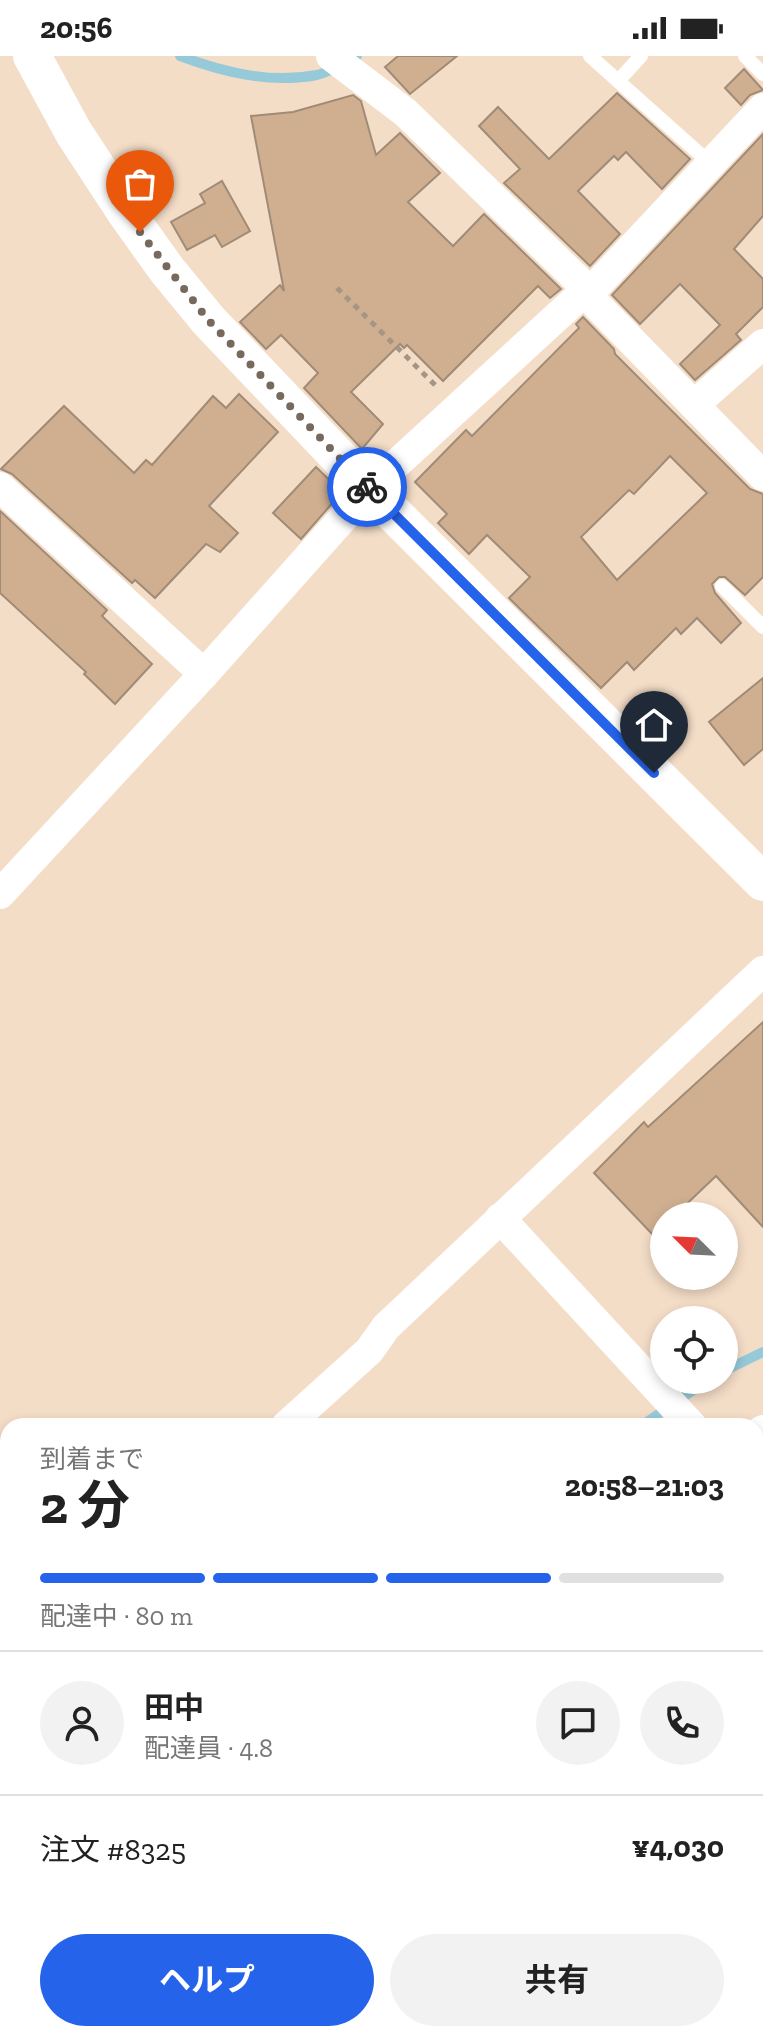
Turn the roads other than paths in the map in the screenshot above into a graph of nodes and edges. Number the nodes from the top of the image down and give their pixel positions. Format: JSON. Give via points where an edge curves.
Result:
{"nodes":[{"id":1,"x":32,"y":56,"type":"edge"},
{"id":2,"x":331,"y":56,"type":"edge"},
{"id":3,"x":590,"y":56,"type":"edge"},
{"id":4,"x":641,"y":56,"type":"edge"},
{"id":5,"x":745,"y":56,"type":"edge"},
{"id":6,"x":763,"y":74,"type":"edge"},
{"id":7,"x":618,"y":81,"type":"junction"},
{"id":8,"x":763,"y":108,"type":"edge"},
{"id":9,"x":711,"y":164,"type":"junction"},
{"id":10,"x":584,"y":292,"type":"junction"},
{"id":11,"x":763,"y":344,"type":"edge"},
{"id":12,"x":694,"y":405,"type":"junction"},
{"id":13,"x":763,"y":476,"type":"edge"},
{"id":14,"x":0,"y":487,"type":"edge"},
{"id":15,"x":369,"y":489,"type":"junction"},
{"id":16,"x":722,"y":586,"type":"dead end"},
{"id":17,"x":763,"y":627,"type":"edge"},
{"id":18,"x":204,"y":674,"type":"junction"},
{"id":19,"x":763,"y":882,"type":"edge"},
{"id":20,"x":0,"y":894,"type":"edge"},
{"id":21,"x":763,"y":971,"type":"edge"},
{"id":22,"x":500,"y":1218,"type":"junction"},
{"id":23,"x":295,"y":1418,"type":"edge"},
{"id":24,"x":685,"y":1418,"type":"edge"}],
"edges":[{"from":1,"to":15,"type":"street","via":[[74,133],[167,270],[266,384]]},
{"from":2,"to":10,"type":"street","via":[[427,133],[581,283]]},
{"from":3,"to":7,"type":"lane"},
{"from":4,"to":7,"type":"lane"},
{"from":5,"to":6,"type":"lane"},
{"from":7,"to":9,"type":"lane"},
{"from":8,"to":9,"type":"street"},
{"from":9,"to":10,"type":"street","via":[[596,286]]},
{"from":10,"to":12,"type":"street"},
{"from":10,"to":15,"type":"street"},
{"from":11,"to":12,"type":"street"},
{"from":12,"to":13,"type":"street"},
{"from":14,"to":18,"type":"street"},
{"from":15,"to":18,"type":"street"},
{"from":15,"to":19,"type":"street"},
{"from":16,"to":17,"type":"lane"},
{"from":18,"to":20,"type":"street"},
{"from":21,"to":22,"type":"street"},
{"from":22,"to":23,"type":"street"},
{"from":22,"to":24,"type":"street"}]}
